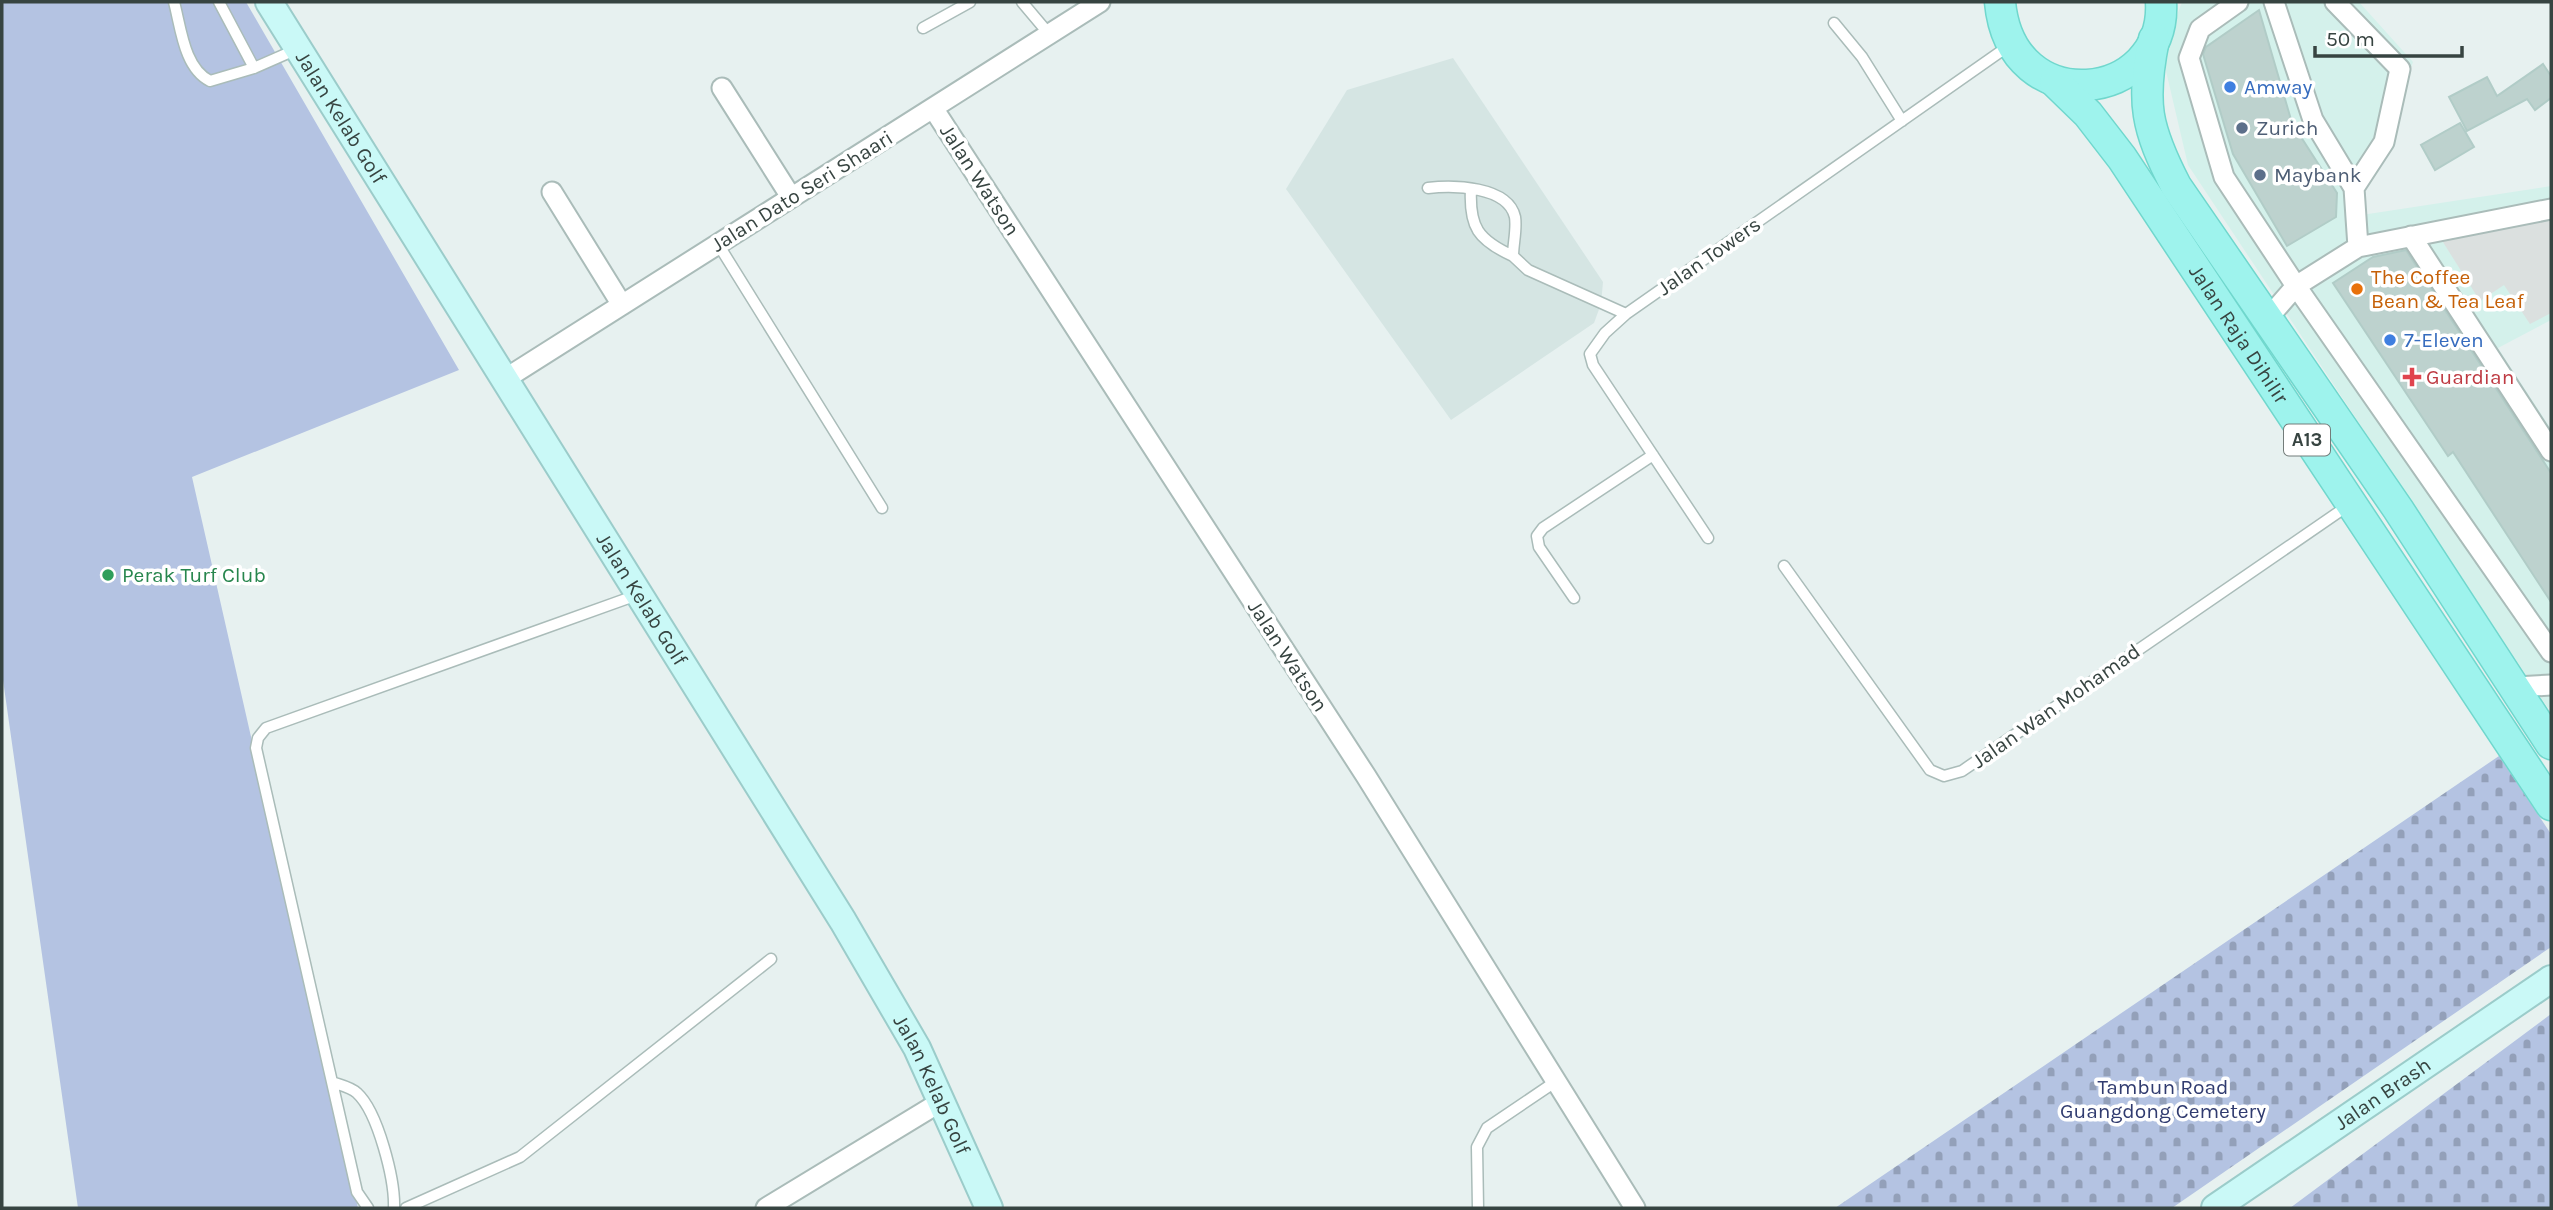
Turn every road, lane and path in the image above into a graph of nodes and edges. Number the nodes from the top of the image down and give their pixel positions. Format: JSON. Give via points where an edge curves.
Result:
{"nodes":[{"id":1,"x":174,"y":2,"type":"edge"},
{"id":2,"x":219,"y":2,"type":"edge"},
{"id":3,"x":269,"y":2,"type":"edge"},
{"id":4,"x":970,"y":2,"type":"edge"},
{"id":5,"x":1022,"y":2,"type":"edge"},
{"id":6,"x":1100,"y":2,"type":"edge"},
{"id":7,"x":2000,"y":2,"type":"edge"},
{"id":8,"x":2238,"y":2,"type":"edge"},
{"id":9,"x":2274,"y":2,"type":"edge"},
{"id":10,"x":2335,"y":2,"type":"edge"},
{"id":11,"x":2162,"y":3,"type":"edge"},
{"id":12,"x":1834,"y":23,"type":"dead end"},
{"id":13,"x":923,"y":28,"type":"dead end"},
{"id":14,"x":1049,"y":34,"type":"junction"},
{"id":15,"x":2154,"y":39,"type":"junction"},
{"id":16,"x":2010,"y":45,"type":"junction"},
{"id":17,"x":298,"y":49,"type":"junction"},
{"id":18,"x":254,"y":68,"type":"junction"},
{"id":19,"x":2055,"y":82,"type":"junction"},
{"id":20,"x":722,"y":89,"type":"dead end"},
{"id":21,"x":933,"y":108,"type":"junction"},
{"id":22,"x":1902,"y":121,"type":"junction"},
{"id":23,"x":1428,"y":188,"type":"dead end"},
{"id":24,"x":2354,"y":188,"type":"junction"},
{"id":25,"x":1471,"y":189,"type":"junction"},
{"id":26,"x":552,"y":192,"type":"dead end"},
{"id":27,"x":791,"y":197,"type":"junction"},
{"id":28,"x":2551,"y":209,"type":"edge"},
{"id":29,"x":2411,"y":236,"type":"junction"},
{"id":30,"x":718,"y":244,"type":"junction"},
{"id":31,"x":2358,"y":247,"type":"junction"},
{"id":32,"x":1513,"y":256,"type":"junction"},
{"id":33,"x":2296,"y":286,"type":"junction"},
{"id":34,"x":622,"y":305,"type":"junction"},
{"id":35,"x":1626,"y":314,"type":"junction"},
{"id":36,"x":2268,"y":318,"type":"junction"},
{"id":37,"x":505,"y":379,"type":"junction"},
{"id":38,"x":2551,"y":450,"type":"edge"},
{"id":39,"x":1653,"y":455,"type":"junction"},
{"id":40,"x":2349,"y":504,"type":"junction"},
{"id":41,"x":882,"y":508,"type":"dead end"},
{"id":42,"x":1708,"y":538,"type":"dead end"},
{"id":43,"x":1784,"y":566,"type":"dead end"},
{"id":44,"x":639,"y":594,"type":"junction"},
{"id":45,"x":1574,"y":598,"type":"dead end"},
{"id":46,"x":2551,"y":652,"type":"edge"},
{"id":47,"x":2551,"y":685,"type":"edge"},
{"id":48,"x":2516,"y":687,"type":"junction"},
{"id":49,"x":2549,"y":728,"type":"edge"},
{"id":50,"x":2551,"y":805,"type":"edge"},
{"id":51,"x":771,"y":958,"type":"dead end"},
{"id":52,"x":2551,"y":979,"type":"edge"},
{"id":53,"x":332,"y":1082,"type":"junction"},
{"id":54,"x":1555,"y":1082,"type":"junction"},
{"id":55,"x":942,"y":1101,"type":"junction"},
{"id":56,"x":1632,"y":1207,"type":"edge"},
{"id":57,"x":368,"y":1208,"type":"edge"},
{"id":58,"x":394,"y":1208,"type":"edge"},
{"id":59,"x":406,"y":1208,"type":"edge"},
{"id":60,"x":766,"y":1208,"type":"edge"},
{"id":61,"x":989,"y":1208,"type":"edge"},
{"id":62,"x":1478,"y":1208,"type":"edge"},
{"id":63,"x":2215,"y":1208,"type":"edge"}],
"edges":[{"from":1,"to":18,"type":"lane","via":[[191,63],[199,75],[210,81]]},
{"from":2,"to":18,"type":"lane"},
{"from":3,"to":17,"type":"street","name":"Jalan Kelab Golf"},
{"from":4,"to":13,"type":"lane"},
{"from":5,"to":14,"type":"lane"},
{"from":6,"to":14,"type":"street","name":"Jalan Dato Seri Shaari"},
{"from":7,"to":16,"type":"main road","number":"A13"},
{"from":8,"to":33,"type":"street","via":[[2200,29],[2189,58],[2224,177]]},
{"from":9,"to":24,"type":"street","via":[[2313,120]]},
{"from":10,"to":24,"type":"street","via":[[2400,69],[2384,142]]},
{"from":11,"to":15,"type":"main road","number":"A13"},
{"from":12,"to":22,"type":"lane","via":[[1863,57]]},
{"from":14,"to":21,"type":"street","name":"Jalan Dato Seri Shaari"},
{"from":15,"to":19,"type":"main road","number":"A13","via":[[2141,59],[2123,74],[2078,86]]},
{"from":15,"to":36,"type":"main road","name":"Jalan Raja Dihilir","number":"A13","via":[[2147,75],[2147,115],[2156,147],[2176,186]]},
{"from":16,"to":19,"type":"main road","number":"A13","via":[[2037,73]]},
{"from":16,"to":22,"type":"lane","name":"Jalan Towers"},
{"from":17,"to":18,"type":"lane"},
{"from":17,"to":37,"type":"street","name":"Jalan Kelab Golf"},
{"from":19,"to":40,"type":"main road","name":"Jalan Raja Dihilir","number":"A13","via":[[2088,114],[2122,158]]},
{"from":20,"to":27,"type":"street"},
{"from":21,"to":27,"type":"street","name":"Jalan Dato Seri Shaari"},
{"from":21,"to":54,"type":"street","name":"Jalan Watson","via":[[1366,776]]},
{"from":22,"to":35,"type":"lane","name":"Jalan Towers"},
{"from":23,"to":25,"type":"lane"},
{"from":24,"to":31,"type":"street"},
{"from":25,"to":32,"type":"lane","via":[[1472,223],[1479,234]]},
{"from":25,"to":32,"type":"lane","via":[[1496,196],[1511,207],[1516,219]]},
{"from":26,"to":34,"type":"street"},
{"from":27,"to":30,"type":"street","name":"Jalan Dato Seri Shaari"},
{"from":28,"to":29,"type":"street"},
{"from":29,"to":31,"type":"street"},
{"from":29,"to":38,"type":"street"},
{"from":30,"to":34,"type":"street","name":"Jalan Dato Seri Shaari"},
{"from":30,"to":41,"type":"lane"},
{"from":31,"to":33,"type":"street"},
{"from":32,"to":35,"type":"lane","via":[[1528,270]]},
{"from":33,"to":36,"type":"street"},
{"from":33,"to":46,"type":"street"},
{"from":34,"to":37,"type":"street","name":"Jalan Dato Seri Shaari"},
{"from":35,"to":39,"type":"lane","name":"Jalan Towers","via":[[1590,354]]},
{"from":36,"to":48,"type":"main road","name":"Jalan Raja Dihilir","number":"A13"},
{"from":37,"to":44,"type":"street","name":"Jalan Kelab Golf"},
{"from":39,"to":42,"type":"lane"},
{"from":39,"to":45,"type":"lane","via":[[1536,536]]},
{"from":40,"to":43,"type":"lane","name":"Jalan Wan Mohamad","via":[[1962,771],[1944,776],[1930,770]]},
{"from":40,"to":50,"type":"main road","name":"Jalan Raja Dihilir","number":"A13"},
{"from":44,"to":53,"type":"lane","via":[[266,728],[258,738],[256,748]]},
{"from":44,"to":55,"type":"street","name":"Jalan Kelab Golf","via":[[843,921],[917,1048]]},
{"from":47,"to":48,"type":"street"},
{"from":48,"to":49,"type":"main road","name":"Jalan Raja Dihilir","number":"A13"},
{"from":51,"to":59,"type":"lane","via":[[520,1157]]},
{"from":52,"to":63,"type":"street","name":"Jalan Brash"},
{"from":53,"to":57,"type":"lane","via":[[357,1192]]},
{"from":53,"to":58,"type":"lane","via":[[355,1090],[370,1107],[394,1190]]},
{"from":54,"to":56,"type":"street","name":"Jalan Watson"},
{"from":54,"to":62,"type":"lane","via":[[1487,1128],[1477,1147]]},
{"from":55,"to":60,"type":"street"},
{"from":55,"to":61,"type":"street","name":"Jalan Kelab Golf"}]}
